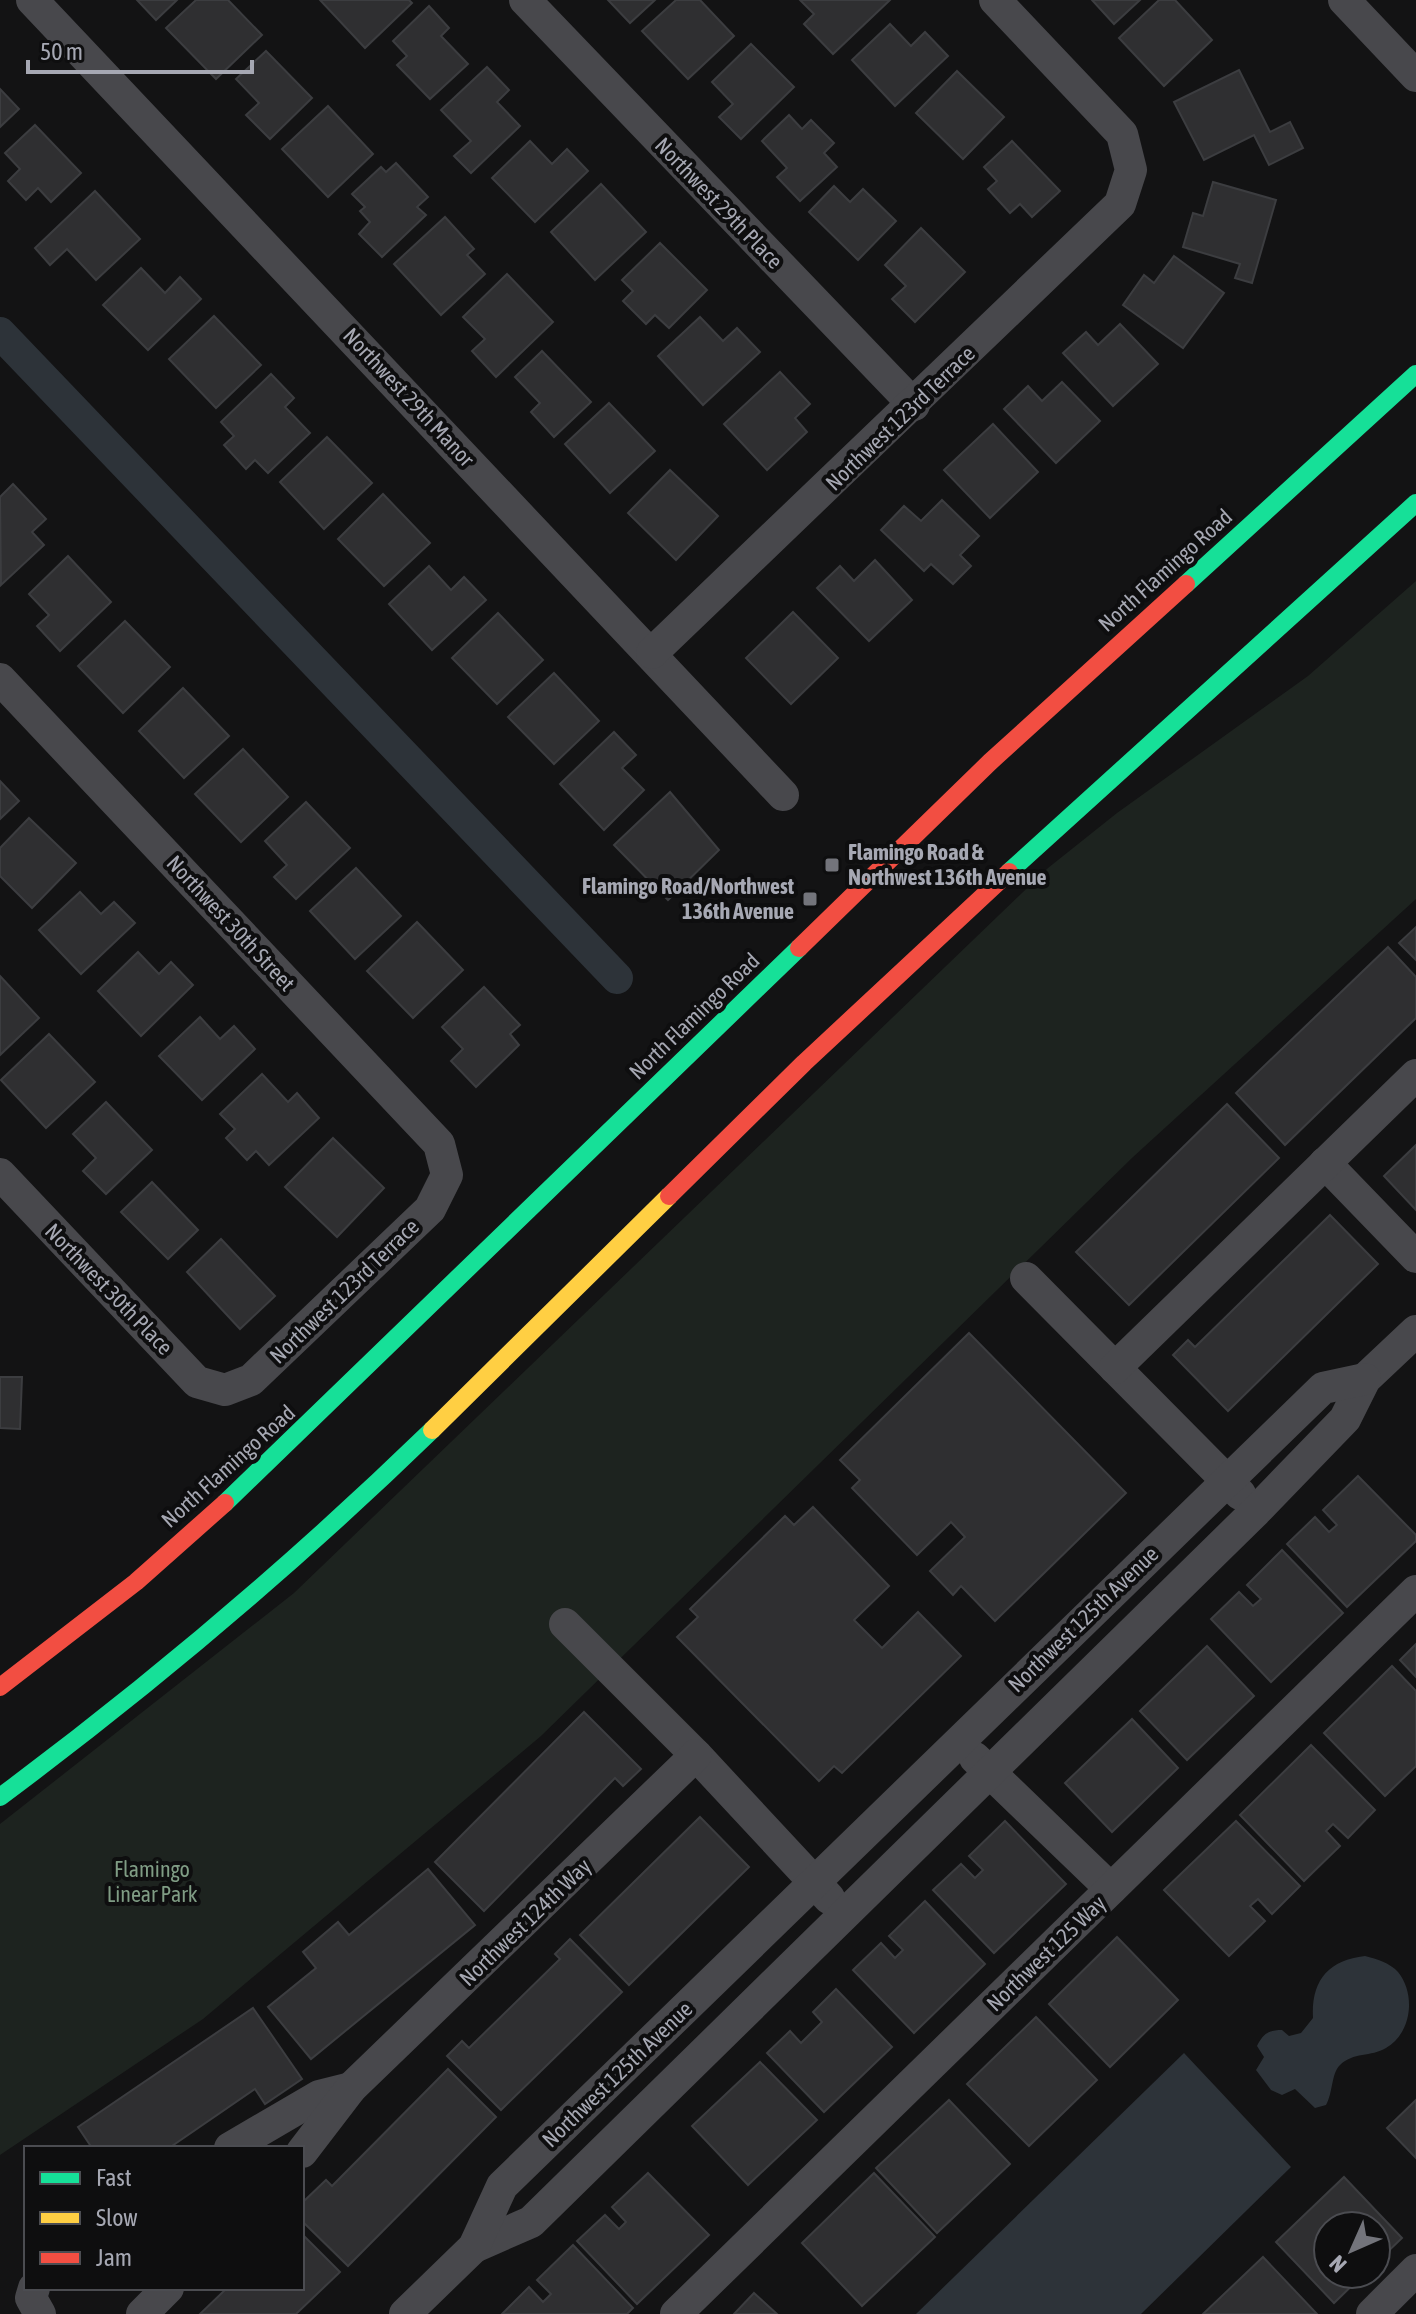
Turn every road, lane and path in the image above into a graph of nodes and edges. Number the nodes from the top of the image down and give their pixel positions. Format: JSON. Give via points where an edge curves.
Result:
{"nodes":[{"id":1,"x":32,"y":0,"type":"edge"},
{"id":2,"x":525,"y":0,"type":"edge"},
{"id":3,"x":995,"y":0,"type":"edge"},
{"id":4,"x":1344,"y":0,"type":"edge"},
{"id":5,"x":1416,"y":76,"type":"edge"},
{"id":6,"x":1416,"y":374,"type":"edge"},
{"id":7,"x":914,"y":405,"type":"junction"},
{"id":8,"x":1416,"y":503,"type":"edge"},
{"id":9,"x":652,"y":653,"type":"junction"},
{"id":10,"x":0,"y":679,"type":"edge"},
{"id":11,"x":783,"y":795,"type":"dead end"},
{"id":12,"x":1416,"y":1075,"type":"edge"},
{"id":13,"x":1325,"y":1163,"type":"junction"},
{"id":14,"x":0,"y":1174,"type":"edge"},
{"id":15,"x":447,"y":1175,"type":"joint"},
{"id":16,"x":1416,"y":1257,"type":"edge"},
{"id":17,"x":1026,"y":1278,"type":"dead end"},
{"id":18,"x":1416,"y":1331,"type":"edge"},
{"id":19,"x":1115,"y":1368,"type":"junction"},
{"id":20,"x":1365,"y":1379,"type":"junction"},
{"id":21,"x":225,"y":1390,"type":"joint"},
{"id":22,"x":1226,"y":1480,"type":"junction"},
{"id":23,"x":1256,"y":1511,"type":"junction"},
{"id":24,"x":1416,"y":1591,"type":"edge"},
{"id":25,"x":565,"y":1624,"type":"dead end"},
{"id":26,"x":0,"y":1687,"type":"edge"},
{"id":27,"x":959,"y":1741,"type":"junction"},
{"id":28,"x":696,"y":1755,"type":"junction"},
{"id":29,"x":988,"y":1773,"type":"junction"},
{"id":30,"x":0,"y":1797,"type":"edge"},
{"id":31,"x":814,"y":1882,"type":"junction"},
{"id":32,"x":1111,"y":1889,"type":"junction"},
{"id":33,"x":844,"y":1916,"type":"junction"},
{"id":34,"x":351,"y":2088,"type":"junction"},
{"id":35,"x":233,"y":2146,"type":"edge"},
{"id":36,"x":304,"y":2149,"type":"edge"},
{"id":37,"x":474,"y":2247,"type":"junction"},
{"id":38,"x":1416,"y":2270,"type":"edge"},
{"id":39,"x":33,"y":2290,"type":"edge"},
{"id":40,"x":166,"y":2290,"type":"edge"},
{"id":41,"x":40,"y":2314,"type":"edge"},
{"id":42,"x":142,"y":2314,"type":"edge"},
{"id":43,"x":405,"y":2314,"type":"edge"},
{"id":44,"x":676,"y":2314,"type":"edge"},
{"id":45,"x":1372,"y":2314,"type":"edge"}],
"edges":[{"from":1,"to":9,"type":"street","name":"Northwest 29th Manor"},
{"from":2,"to":7,"type":"street","name":"Northwest 29th Place"},
{"from":3,"to":7,"type":"street","name":"Northwest 123rd Terrace","via":[[1122,134],[1131,170],[1120,204]]},
{"from":4,"to":5,"type":"street"},
{"from":6,"to":26,"type":"highway","name":"North Flamingo Road","via":[[990,762],[263,1470],[136,1582]]},
{"from":7,"to":9,"type":"street","name":"Northwest 123rd Terrace"},
{"from":8,"to":30,"type":"highway","via":[[1043,838],[804,1063],[324,1532],[180,1657]]},
{"from":9,"to":11,"type":"street","name":"Northwest 29th Manor"},
{"from":10,"to":15,"type":"street","name":"Northwest 30th Street","via":[[439,1144]]},
{"from":12,"to":13,"type":"street"},
{"from":13,"to":16,"type":"street"},
{"from":13,"to":19,"type":"street"},
{"from":14,"to":21,"type":"street","name":"Northwest 30th Place","via":[[197,1382]]},
{"from":15,"to":21,"type":"street","name":"Northwest 123rd Terrace","via":[[430,1209],[251,1380]]},
{"from":17,"to":19,"type":"street"},
{"from":18,"to":20,"type":"street","name":"Northwest 125th Avenue"},
{"from":19,"to":22,"type":"street"},
{"from":20,"to":22,"type":"street","name":"Northwest 125th Avenue","via":[[1323,1388]]},
{"from":20,"to":23,"type":"street","name":"Northwest 125th Avenue","via":[[1345,1419]]},
{"from":22,"to":23,"type":"street"},
{"from":22,"to":27,"type":"street","name":"Northwest 125th Avenue"},
{"from":23,"to":29,"type":"street","name":"Northwest 125th Avenue"},
{"from":24,"to":32,"type":"street","name":"Northwest 125 Way"},
{"from":25,"to":28,"type":"street"},
{"from":27,"to":29,"type":"street"},
{"from":27,"to":31,"type":"street","name":"Northwest 125th Avenue"},
{"from":28,"to":31,"type":"street"},
{"from":28,"to":34,"type":"street","name":"Northwest 124th Way"},
{"from":29,"to":32,"type":"street"},
{"from":29,"to":33,"type":"street","name":"Northwest 125th Avenue"},
{"from":31,"to":33,"type":"street"},
{"from":31,"to":37,"type":"street","name":"Northwest 125th Avenue","via":[[502,2186]]},
{"from":32,"to":44,"type":"street","name":"Northwest 125 Way"},
{"from":33,"to":37,"type":"street","name":"Northwest 125th Avenue","via":[[531,2222]]},
{"from":34,"to":35,"type":"street","name":"Northwest 124th Way","via":[[319,2096]]},
{"from":34,"to":36,"type":"street","name":"Northwest 124th Way"},
{"from":37,"to":43,"type":"street","name":"Northwest 125th Avenue"},
{"from":38,"to":45,"type":"street"},
{"from":39,"to":41,"type":"street","via":[[31,2298]]},
{"from":40,"to":42,"type":"street"}]}
